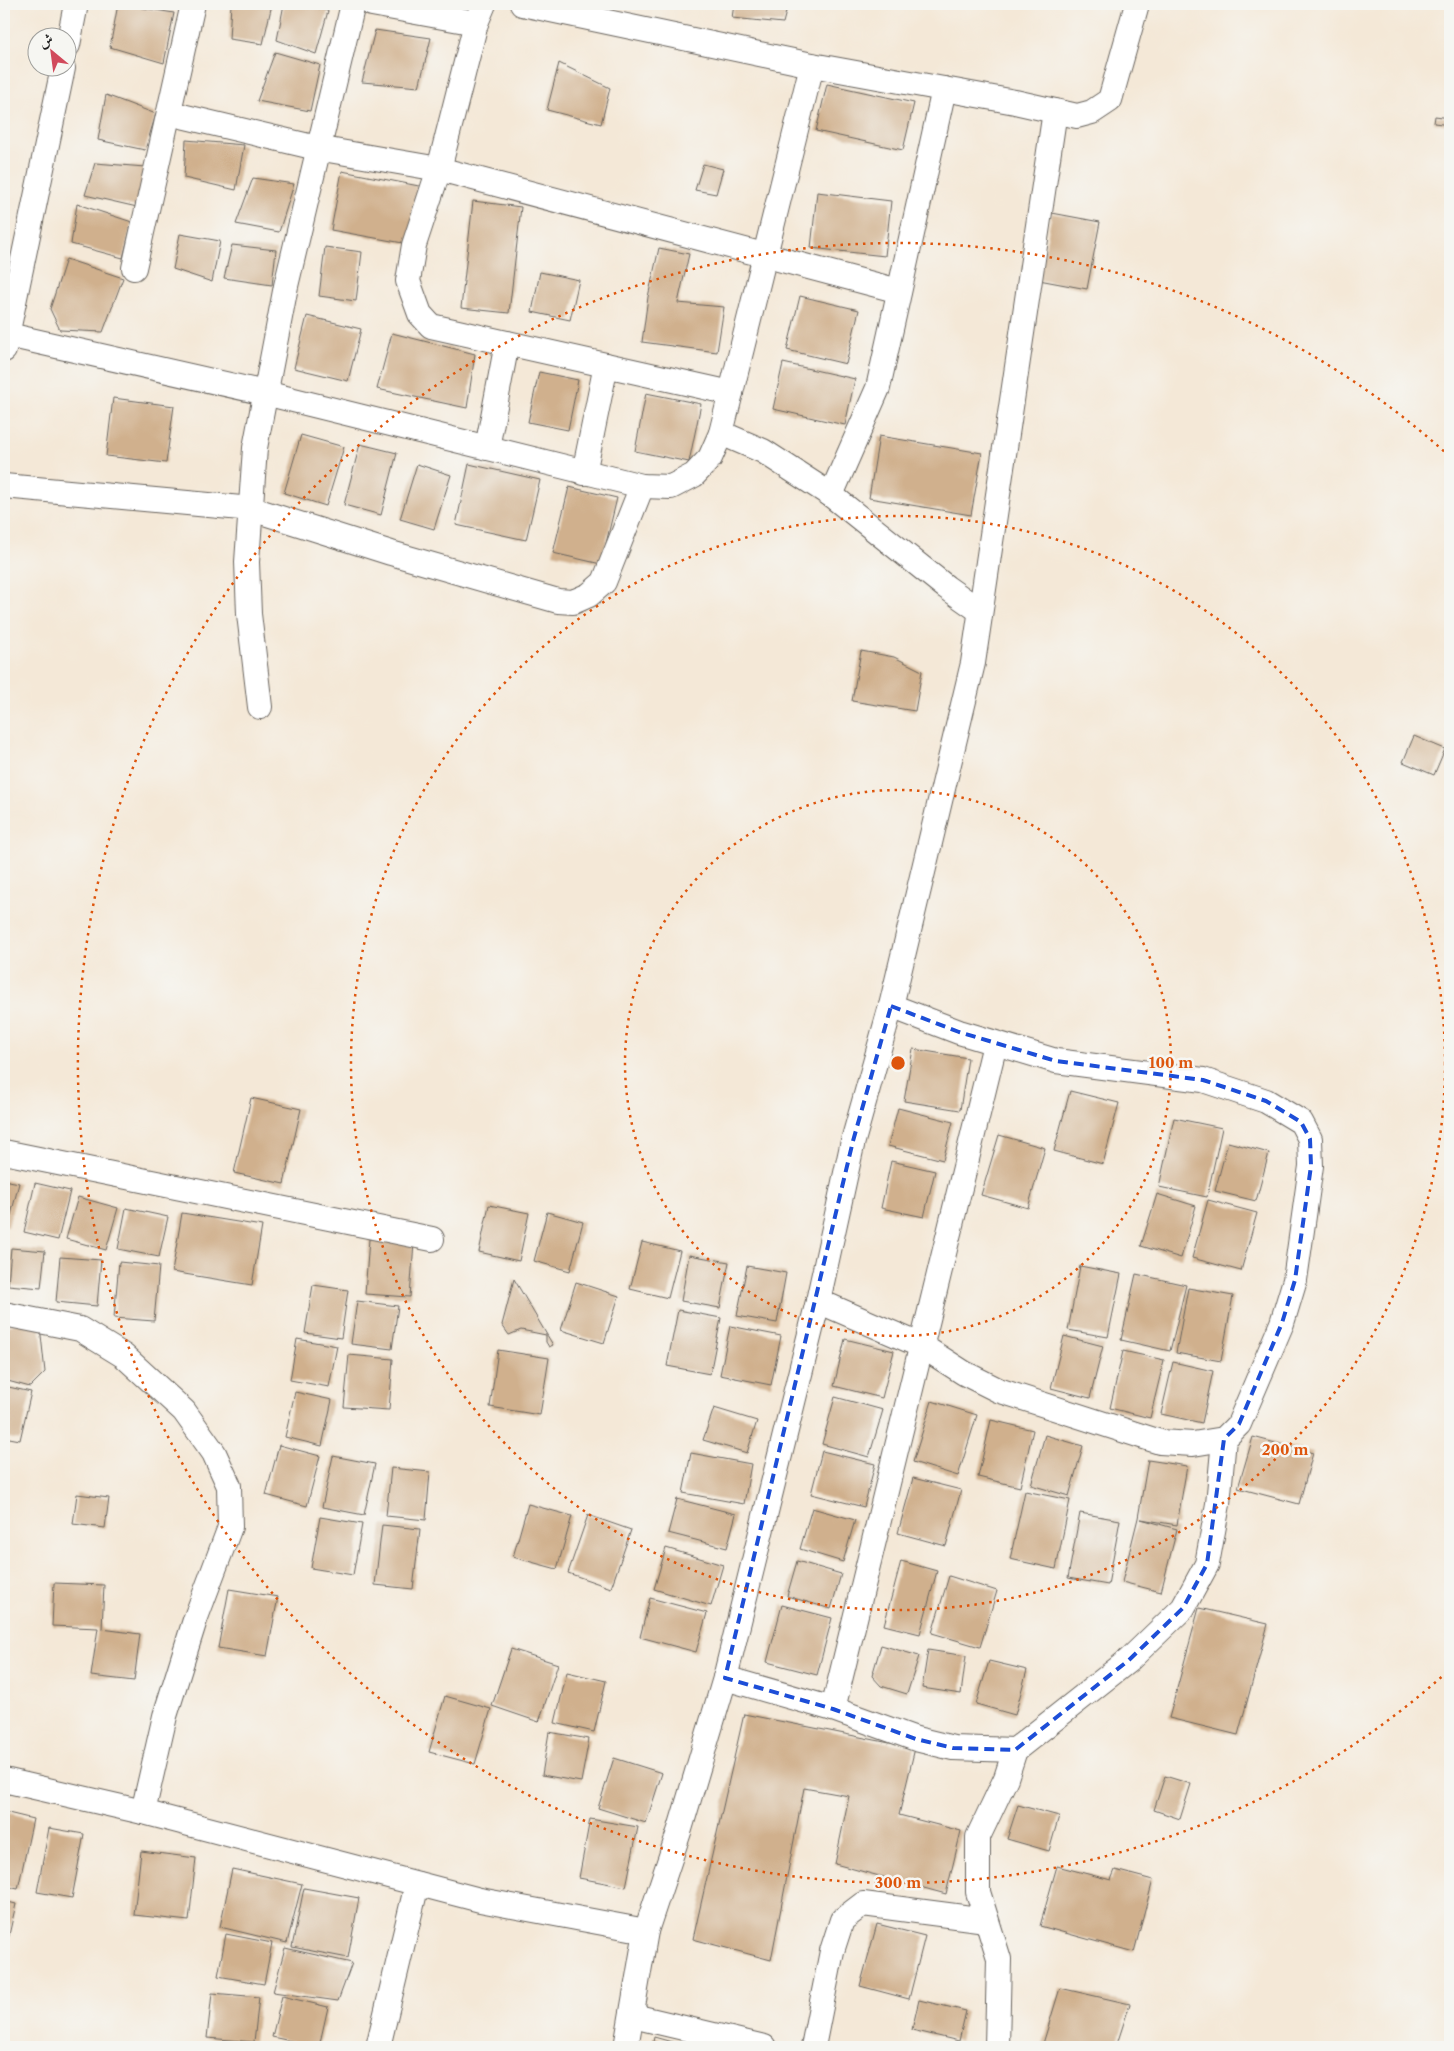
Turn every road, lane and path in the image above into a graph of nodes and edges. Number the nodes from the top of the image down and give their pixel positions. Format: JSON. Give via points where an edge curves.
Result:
{"nodes":[{"id":1,"x":76,"y":4,"type":"edge"},
{"id":2,"x":193,"y":4,"type":"edge"},
{"id":3,"x":353,"y":4,"type":"edge"},
{"id":4,"x":372,"y":4,"type":"edge"},
{"id":5,"x":522,"y":4,"type":"edge"},
{"id":6,"x":1137,"y":4,"type":"edge"},
{"id":7,"x":480,"y":13,"type":"edge"},
{"id":8,"x":71,"y":28,"type":"edge"},
{"id":9,"x":812,"y":65,"type":"junction"},
{"id":10,"x":61,"y":78,"type":"edge"},
{"id":11,"x":944,"y":89,"type":"junction"},
{"id":12,"x":1054,"y":111,"type":"junction"},
{"id":13,"x":168,"y":112,"type":"junction"},
{"id":14,"x":317,"y":148,"type":"junction"},
{"id":15,"x":439,"y":169,"type":"junction"},
{"id":16,"x":765,"y":255,"type":"junction"},
{"id":17,"x":134,"y":268,"type":"dead end"},
{"id":18,"x":899,"y":291,"type":"junction"},
{"id":19,"x":6,"y":342,"type":"edge"},
{"id":20,"x":507,"y":343,"type":"junction"},
{"id":21,"x":606,"y":365,"type":"junction"},
{"id":22,"x":264,"y":393,"type":"junction"},
{"id":23,"x":731,"y":393,"type":"junction"},
{"id":24,"x":721,"y":433,"type":"junction"},
{"id":25,"x":487,"y":448,"type":"junction"},
{"id":26,"x":584,"y":472,"type":"junction"},
{"id":27,"x":4,"y":486,"type":"edge"},
{"id":28,"x":642,"y":486,"type":"junction"},
{"id":29,"x":831,"y":495,"type":"junction"},
{"id":30,"x":252,"y":509,"type":"junction"},
{"id":31,"x":980,"y":610,"type":"junction"},
{"id":32,"x":260,"y":707,"type":"dead end"},
{"id":33,"x":891,"y":1006,"type":"junction"},
{"id":34,"x":996,"y":1044,"type":"junction"},
{"id":35,"x":4,"y":1152,"type":"edge"},
{"id":36,"x":432,"y":1239,"type":"dead end"},
{"id":37,"x":818,"y":1301,"type":"junction"},
{"id":38,"x":4,"y":1314,"type":"edge"},
{"id":39,"x":922,"y":1346,"type":"junction"},
{"id":40,"x":1224,"y":1439,"type":"junction"},
{"id":41,"x":725,"y":1678,"type":"junction"},
{"id":42,"x":833,"y":1709,"type":"junction"},
{"id":43,"x":1015,"y":1750,"type":"junction"},
{"id":44,"x":4,"y":1780,"type":"edge"},
{"id":45,"x":143,"y":1812,"type":"junction"},
{"id":46,"x":417,"y":1884,"type":"junction"},
{"id":47,"x":986,"y":1920,"type":"junction"},
{"id":48,"x":646,"y":1931,"type":"junction"},
{"id":49,"x":633,"y":2016,"type":"junction"},
{"id":50,"x":378,"y":2047,"type":"edge"},
{"id":51,"x":626,"y":2047,"type":"edge"},
{"id":52,"x":764,"y":2047,"type":"edge"},
{"id":53,"x":813,"y":2047,"type":"edge"},
{"id":54,"x":997,"y":2047,"type":"edge"}],
"edges":[{"from":1,"to":8,"type":"street"},
{"from":2,"to":13,"type":"street"},
{"from":3,"to":14,"type":"street"},
{"from":4,"to":7,"type":"street"},
{"from":5,"to":9,"type":"street"},
{"from":6,"to":12,"type":"street","via":[[1110,100],[1092,112],[1077,116]]},
{"from":7,"to":15,"type":"street"},
{"from":9,"to":11,"type":"street"},
{"from":9,"to":16,"type":"street"},
{"from":10,"to":19,"type":"street"},
{"from":11,"to":12,"type":"street"},
{"from":11,"to":18,"type":"street"},
{"from":12,"to":31,"type":"street"},
{"from":13,"to":14,"type":"street"},
{"from":13,"to":17,"type":"street"},
{"from":14,"to":15,"type":"street"},
{"from":14,"to":22,"type":"street"},
{"from":15,"to":16,"type":"street"},
{"from":15,"to":20,"type":"street","via":[[414,245],[408,281],[410,292],[420,314],[431,326]]},
{"from":16,"to":18,"type":"street"},
{"from":16,"to":23,"type":"street"},
{"from":18,"to":29,"type":"street","via":[[878,388]]},
{"from":19,"to":22,"type":"street"},
{"from":20,"to":21,"type":"street"},
{"from":20,"to":25,"type":"street"},
{"from":21,"to":23,"type":"street"},
{"from":21,"to":26,"type":"street"},
{"from":22,"to":25,"type":"street"},
{"from":22,"to":30,"type":"street","via":[[255,448]]},
{"from":23,"to":24,"type":"street"},
{"from":24,"to":28,"type":"street","via":[[710,458],[694,475],[671,487]]},
{"from":24,"to":29,"type":"street","via":[[764,451]]},
{"from":25,"to":26,"type":"street"},
{"from":26,"to":28,"type":"street"},
{"from":27,"to":30,"type":"street"},
{"from":28,"to":30,"type":"street","via":[[604,582],[589,595],[572,602],[558,601],[447,569]]},
{"from":29,"to":31,"type":"street","via":[[946,587]]},
{"from":30,"to":32,"type":"street","via":[[247,562],[249,614]]},
{"from":31,"to":33,"type":"street","via":[[973,663]]},
{"from":33,"to":34,"type":"street"},
{"from":33,"to":37,"type":"street","via":[[853,1141]]},
{"from":34,"to":39,"type":"street"},
{"from":34,"to":40,"type":"street","via":[[1056,1061],[1203,1080],[1266,1100],[1301,1122],[1310,1139],[1311,1166],[1294,1280],[1282,1323],[1239,1424]]},
{"from":35,"to":36,"type":"street"},
{"from":37,"to":39,"type":"street"},
{"from":37,"to":41,"type":"street"},
{"from":38,"to":45,"type":"street","via":[[80,1330],[124,1356],[184,1411],[214,1453],[229,1486],[230,1527],[195,1620],[168,1707]]},
{"from":39,"to":40,"type":"street","via":[[998,1390],[1160,1442],[1193,1444]]},
{"from":39,"to":42,"type":"street"},
{"from":40,"to":43,"type":"street","via":[[1218,1504],[1207,1564],[1183,1608],[1128,1660]]},
{"from":41,"to":42,"type":"street"},
{"from":41,"to":48,"type":"street"},
{"from":42,"to":43,"type":"street","via":[[935,1744],[953,1748]]},
{"from":43,"to":47,"type":"street","via":[[1006,1778],[978,1837],[978,1892]]},
{"from":44,"to":45,"type":"street"},
{"from":45,"to":46,"type":"street"},
{"from":46,"to":48,"type":"street","via":[[480,1900]]},
{"from":46,"to":50,"type":"street"},
{"from":47,"to":53,"type":"street","via":[[863,1904],[842,1920],[832,1951]]},
{"from":47,"to":54,"type":"street","via":[[999,1959]]},
{"from":48,"to":49,"type":"street"},
{"from":49,"to":51,"type":"street"},
{"from":49,"to":52,"type":"street"}]}
